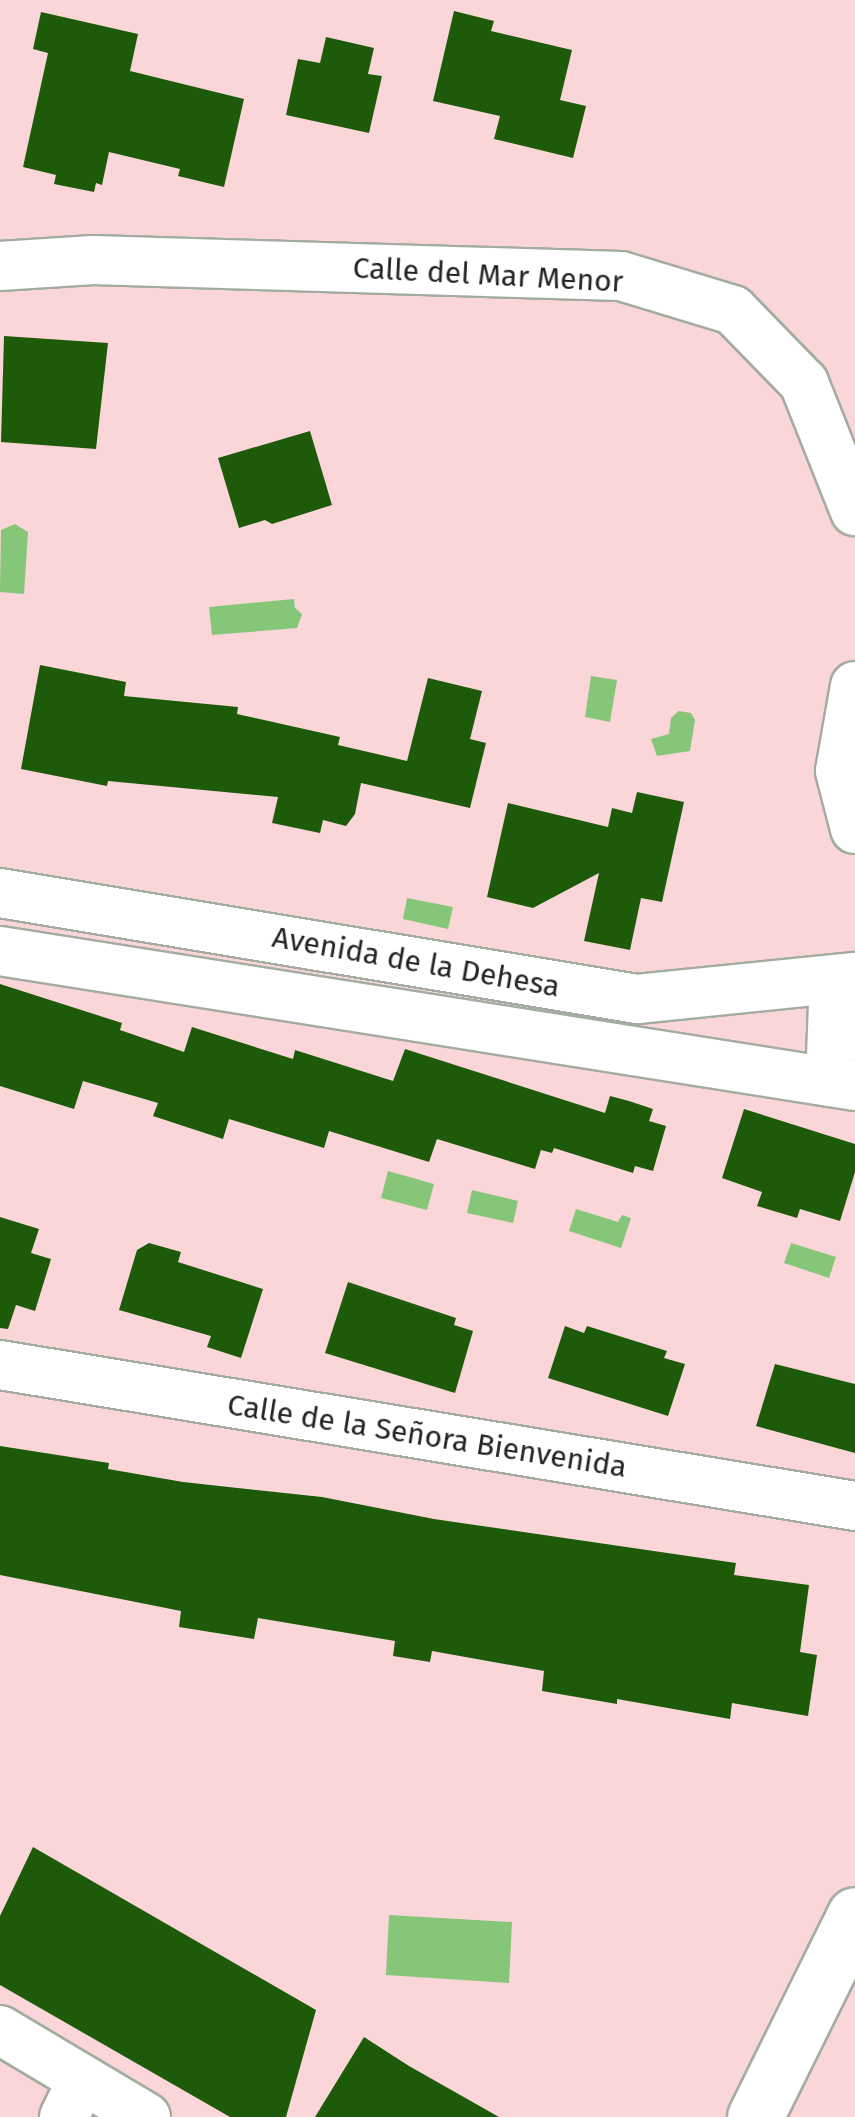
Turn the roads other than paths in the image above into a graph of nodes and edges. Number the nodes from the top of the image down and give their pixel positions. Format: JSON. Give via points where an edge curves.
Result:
{"nodes":[{"id":1,"x":0,"y":266,"type":"edge"},
{"id":2,"x":855,"y":510,"type":"edge"},
{"id":3,"x":855,"y":686,"type":"edge"},
{"id":4,"x":855,"y":829,"type":"edge"},
{"id":5,"x":0,"y":893,"type":"edge"},
{"id":6,"x":0,"y":950,"type":"edge"},
{"id":7,"x":845,"y":978,"type":"edge"},
{"id":8,"x":842,"y":1084,"type":"edge"},
{"id":9,"x":0,"y":1365,"type":"edge"},
{"id":10,"x":855,"y":1506,"type":"edge"},
{"id":11,"x":855,"y":1915,"type":"edge"},
{"id":12,"x":0,"y":2030,"type":"edge"},
{"id":13,"x":73,"y":2099,"type":"edge"},
{"id":14,"x":146,"y":2117,"type":"edge"},
{"id":15,"x":754,"y":2117,"type":"edge"}],
"edges":[{"from":1,"to":2,"type":"street","name":"Calle del Mar Menor","via":[[93,260],[621,276],[733,310],[804,384]]},
{"from":3,"to":4,"type":"street","via":[[840,771]]},
{"from":5,"to":7,"type":"street","name":"Avenida de la Dehesa","via":[[637,999]]},
{"from":6,"to":8,"type":"street","name":"Avenida de la Dehesa"},
{"from":7,"to":8,"type":"street","name":"Avenida de la Dehesa"},
{"from":9,"to":10,"type":"street","name":"Calle de la Señora Bienvenida"},
{"from":11,"to":15,"type":"main road"},
{"from":12,"to":13,"type":"street"},
{"from":13,"to":14,"type":"street"}]}
